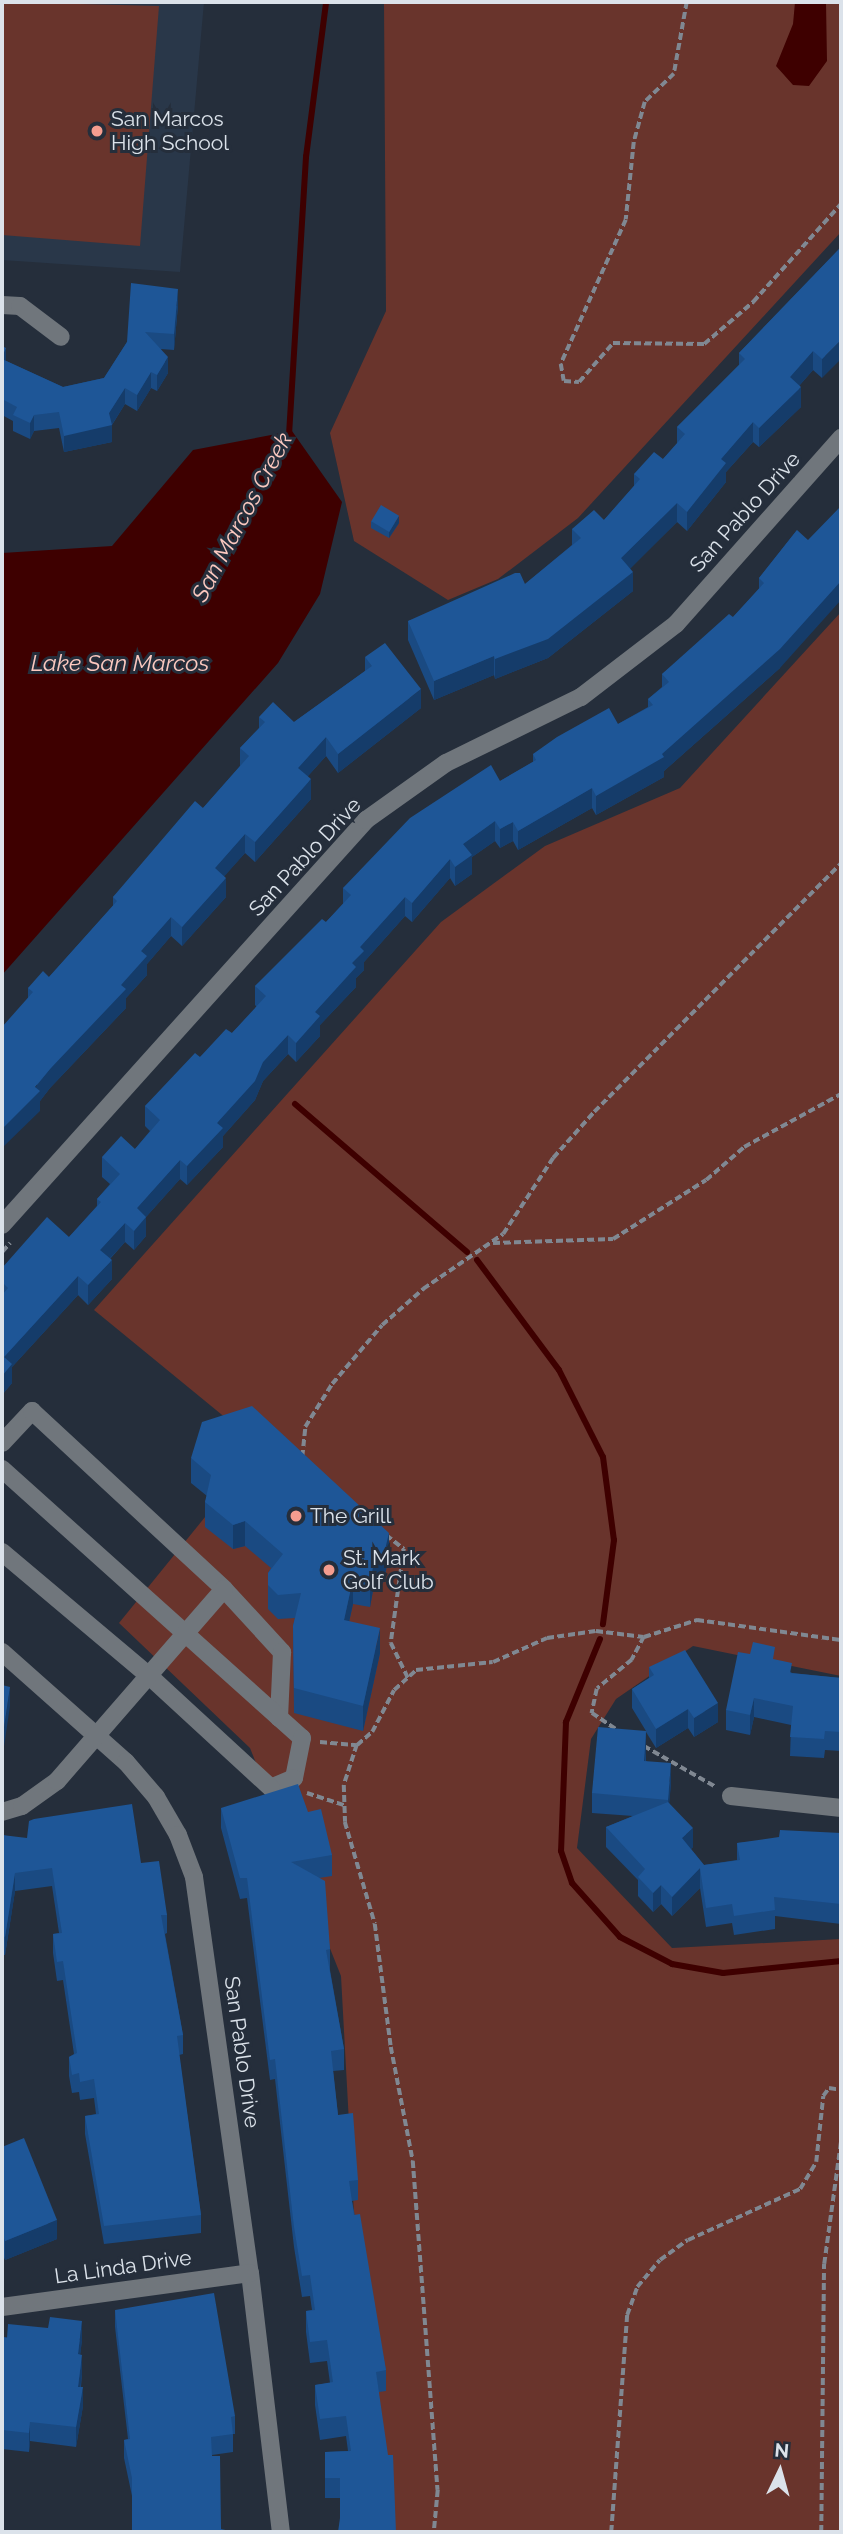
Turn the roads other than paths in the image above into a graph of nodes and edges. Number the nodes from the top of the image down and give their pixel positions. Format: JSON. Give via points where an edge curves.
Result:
{"nodes":[{"id":1,"x":2,"y":304,"type":"edge"},
{"id":2,"x":61,"y":337,"type":"dead end"},
{"id":3,"x":841,"y":438,"type":"edge"},
{"id":4,"x":2,"y":1225,"type":"edge"},
{"id":5,"x":2,"y":1443,"type":"edge"},
{"id":6,"x":2,"y":1469,"type":"edge"},
{"id":7,"x":2,"y":1552,"type":"edge"},
{"id":8,"x":224,"y":1589,"type":"junction"},
{"id":9,"x":187,"y":1630,"type":"junction"},
{"id":10,"x":2,"y":1653,"type":"edge"},
{"id":11,"x":148,"y":1675,"type":"junction"},
{"id":12,"x":279,"y":1718,"type":"junction"},
{"id":13,"x":93,"y":1737,"type":"junction"},
{"id":14,"x":731,"y":1796,"type":"road end"},
{"id":15,"x":841,"y":1808,"type":"edge"},
{"id":16,"x":2,"y":1812,"type":"edge"},
{"id":17,"x":250,"y":2273,"type":"junction"},
{"id":18,"x":2,"y":2307,"type":"edge"},
{"id":19,"x":281,"y":2532,"type":"edge"}],
"edges":[{"from":1,"to":2,"type":"street","via":[[20,306]]},
{"from":3,"to":4,"type":"street","name":"San Pablo Drive","via":[[676,624],[580,697],[446,763],[366,820]]},
{"from":5,"to":8,"type":"street","via":[[32,1411]]},
{"from":6,"to":9,"type":"street"},
{"from":7,"to":11,"type":"street"},
{"from":8,"to":9,"type":"street"},
{"from":8,"to":12,"type":"street","via":[[282,1652]]},
{"from":9,"to":11,"type":"street"},
{"from":9,"to":12,"type":"street"},
{"from":10,"to":13,"type":"street","name":"San Pablo Drive"},
{"from":11,"to":12,"type":"street","via":[[271,1788],[294,1778],[302,1738]]},
{"from":11,"to":13,"type":"street"},
{"from":13,"to":16,"type":"street","via":[[57,1782],[22,1806]]},
{"from":13,"to":17,"type":"street","name":"San Pablo Drive","via":[[127,1762],[156,1797],[178,1835],[194,1877]]},
{"from":14,"to":15,"type":"street"},
{"from":17,"to":18,"type":"street","name":"La Linda Drive"},
{"from":17,"to":19,"type":"street","name":"San Pablo Drive"}]}
